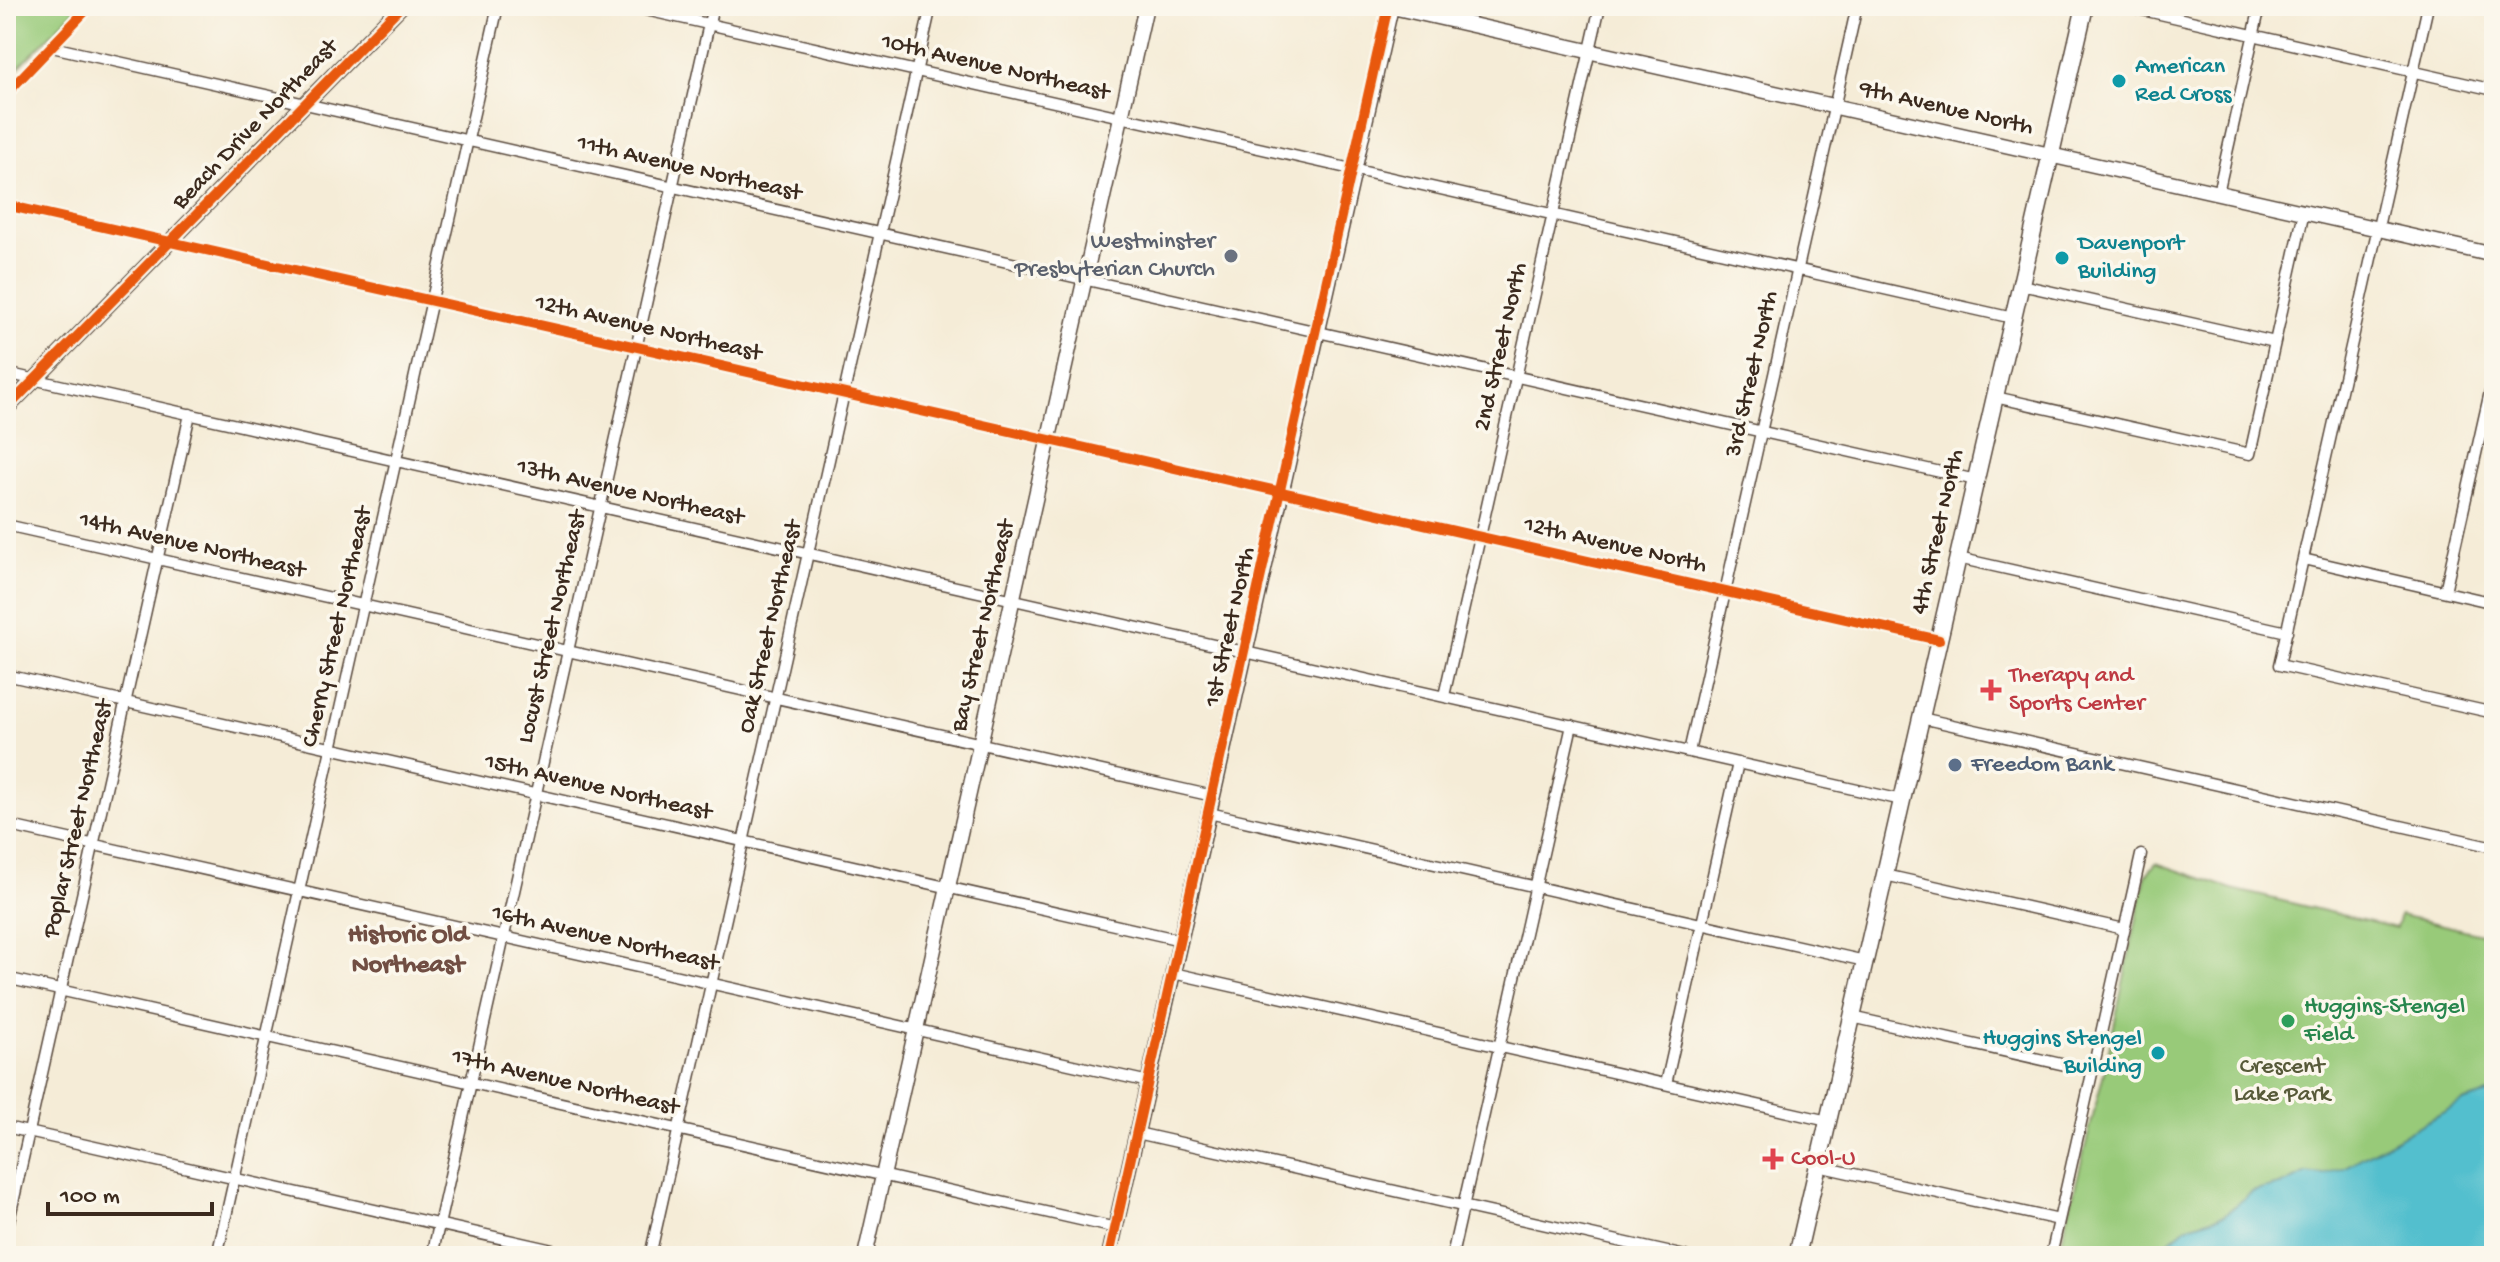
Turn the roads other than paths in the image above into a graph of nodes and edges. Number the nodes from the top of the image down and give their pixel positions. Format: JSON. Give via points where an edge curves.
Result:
{"nodes":[{"id":1,"x":90,"y":6,"type":"edge"},
{"id":2,"x":401,"y":6,"type":"edge"},
{"id":3,"x":498,"y":6,"type":"edge"},
{"id":4,"x":628,"y":6,"type":"edge"},
{"id":5,"x":713,"y":6,"type":"edge"},
{"id":6,"x":931,"y":6,"type":"edge"},
{"id":7,"x":1146,"y":6,"type":"edge"},
{"id":8,"x":1389,"y":6,"type":"edge"},
{"id":9,"x":1600,"y":6,"type":"edge"},
{"id":10,"x":1857,"y":6,"type":"edge"},
{"id":11,"x":2085,"y":6,"type":"edge"},
{"id":12,"x":2125,"y":6,"type":"edge"},
{"id":13,"x":2260,"y":6,"type":"edge"},
{"id":14,"x":2428,"y":6,"type":"edge"},
{"id":15,"x":709,"y":24,"type":"junction"},
{"id":16,"x":2253,"y":35,"type":"junction"},
{"id":17,"x":52,"y":47,"type":"junction"},
{"id":18,"x":1589,"y":51,"type":"junction"},
{"id":19,"x":917,"y":71,"type":"junction"},
{"id":20,"x":2413,"y":72,"type":"junction"},
{"id":21,"x":2494,"y":90,"type":"edge"},
{"id":22,"x":6,"y":94,"type":"edge"},
{"id":23,"x":303,"y":103,"type":"junction"},
{"id":24,"x":1834,"y":107,"type":"junction"},
{"id":25,"x":1121,"y":117,"type":"junction"},
{"id":26,"x":468,"y":140,"type":"junction"},
{"id":27,"x":2051,"y":155,"type":"junction"},
{"id":28,"x":1354,"y":169,"type":"junction"},
{"id":29,"x":672,"y":186,"type":"junction"},
{"id":30,"x":2218,"y":193,"type":"junction"},
{"id":31,"x":6,"y":205,"type":"edge"},
{"id":32,"x":2304,"y":212,"type":"junction"},
{"id":33,"x":1553,"y":214,"type":"junction"},
{"id":34,"x":2378,"y":229,"type":"junction"},
{"id":35,"x":880,"y":233,"type":"junction"},
{"id":36,"x":172,"y":242,"type":"junction"},
{"id":37,"x":2494,"y":255,"type":"edge"},
{"id":38,"x":1797,"y":269,"type":"junction"},
{"id":39,"x":1085,"y":279,"type":"junction"},
{"id":40,"x":2021,"y":285,"type":"junction"},
{"id":41,"x":432,"y":301,"type":"junction"},
{"id":42,"x":2013,"y":318,"type":"junction"},
{"id":43,"x":1317,"y":332,"type":"junction"},
{"id":44,"x":2275,"y":342,"type":"junction"},
{"id":45,"x":636,"y":347,"type":"junction"},
{"id":46,"x":6,"y":373,"type":"edge"},
{"id":47,"x":2494,"y":374,"type":"edge"},
{"id":48,"x":1516,"y":376,"type":"junction"},
{"id":49,"x":34,"y":379,"type":"junction"},
{"id":50,"x":844,"y":393,"type":"junction"},
{"id":51,"x":1995,"y":397,"type":"junction"},
{"id":52,"x":6,"y":409,"type":"edge"},
{"id":53,"x":190,"y":414,"type":"junction"},
{"id":54,"x":1761,"y":431,"type":"junction"},
{"id":55,"x":1049,"y":440,"type":"junction"},
{"id":56,"x":396,"y":460,"type":"junction"},
{"id":57,"x":1976,"y":480,"type":"junction"},
{"id":58,"x":1281,"y":492,"type":"junction"},
{"id":59,"x":600,"y":507,"type":"junction"},
{"id":60,"x":6,"y":525,"type":"edge"},
{"id":61,"x":1480,"y":537,"type":"junction"},
{"id":62,"x":808,"y":553,"type":"junction"},
{"id":63,"x":1958,"y":558,"type":"junction"},
{"id":64,"x":158,"y":559,"type":"junction"},
{"id":65,"x":2303,"y":559,"type":"junction"},
{"id":66,"x":2445,"y":591,"type":"junction"},
{"id":67,"x":1725,"y":592,"type":"junction"},
{"id":68,"x":1013,"y":599,"type":"junction"},
{"id":69,"x":2494,"y":603,"type":"edge"},
{"id":70,"x":363,"y":605,"type":"junction"},
{"id":71,"x":2287,"y":632,"type":"junction"},
{"id":72,"x":1939,"y":640,"type":"junction"},
{"id":73,"x":568,"y":651,"type":"junction"},
{"id":74,"x":1245,"y":652,"type":"junction"},
{"id":75,"x":6,"y":675,"type":"edge"},
{"id":76,"x":1444,"y":696,"type":"junction"},
{"id":77,"x":776,"y":698,"type":"junction"},
{"id":78,"x":125,"y":702,"type":"junction"},
{"id":79,"x":2494,"y":713,"type":"edge"},
{"id":80,"x":1921,"y":718,"type":"junction"},
{"id":81,"x":1572,"y":725,"type":"junction"},
{"id":82,"x":980,"y":744,"type":"junction"},
{"id":83,"x":331,"y":748,"type":"junction"},
{"id":84,"x":1689,"y":752,"type":"junction"},
{"id":85,"x":1738,"y":763,"type":"junction"},
{"id":86,"x":535,"y":795,"type":"junction"},
{"id":87,"x":1213,"y":796,"type":"junction"},
{"id":88,"x":1902,"y":800,"type":"junction"},
{"id":89,"x":1209,"y":813,"type":"junction"},
{"id":90,"x":6,"y":825,"type":"edge"},
{"id":91,"x":744,"y":841,"type":"junction"},
{"id":92,"x":93,"y":844,"type":"junction"},
{"id":93,"x":2494,"y":847,"type":"edge"},
{"id":94,"x":2141,"y":855,"type":"dead end"},
{"id":95,"x":1885,"y":875,"type":"junction"},
{"id":96,"x":1536,"y":886,"type":"junction"},
{"id":97,"x":948,"y":887,"type":"junction"},
{"id":98,"x":299,"y":891,"type":"junction"},
{"id":99,"x":1702,"y":924,"type":"junction"},
{"id":100,"x":2124,"y":929,"type":"junction"},
{"id":101,"x":503,"y":937,"type":"junction"},
{"id":102,"x":1181,"y":940,"type":"junction"},
{"id":103,"x":1865,"y":961,"type":"junction"},
{"id":104,"x":1173,"y":973,"type":"junction"},
{"id":105,"x":6,"y":978,"type":"edge"},
{"id":106,"x":712,"y":984,"type":"junction"},
{"id":107,"x":61,"y":990,"type":"junction"},
{"id":108,"x":1852,"y":1017,"type":"junction"},
{"id":109,"x":916,"y":1030,"type":"junction"},
{"id":110,"x":266,"y":1036,"type":"junction"},
{"id":111,"x":1499,"y":1047,"type":"junction"},
{"id":112,"x":2092,"y":1071,"type":"junction"},
{"id":113,"x":471,"y":1082,"type":"junction"},
{"id":114,"x":1149,"y":1082,"type":"junction"},
{"id":115,"x":1666,"y":1084,"type":"junction"},
{"id":116,"x":1828,"y":1121,"type":"junction"},
{"id":117,"x":6,"y":1127,"type":"edge"},
{"id":118,"x":679,"y":1129,"type":"junction"},
{"id":119,"x":29,"y":1132,"type":"junction"},
{"id":120,"x":1137,"y":1133,"type":"junction"},
{"id":121,"x":1818,"y":1166,"type":"junction"},
{"id":122,"x":883,"y":1175,"type":"junction"},
{"id":123,"x":234,"y":1178,"type":"junction"},
{"id":124,"x":1463,"y":1206,"type":"junction"},
{"id":125,"x":2059,"y":1220,"type":"junction"},
{"id":126,"x":439,"y":1224,"type":"junction"},
{"id":127,"x":1116,"y":1228,"type":"junction"},
{"id":128,"x":6,"y":1234,"type":"edge"},
{"id":129,"x":217,"y":1256,"type":"edge"},
{"id":130,"x":432,"y":1256,"type":"edge"},
{"id":131,"x":579,"y":1256,"type":"edge"},
{"id":132,"x":650,"y":1256,"type":"edge"},
{"id":133,"x":865,"y":1256,"type":"edge"},
{"id":134,"x":1109,"y":1256,"type":"edge"},
{"id":135,"x":1452,"y":1256,"type":"edge"},
{"id":136,"x":1685,"y":1256,"type":"edge"},
{"id":137,"x":1797,"y":1256,"type":"edge"},
{"id":138,"x":2051,"y":1256,"type":"edge"}],
"edges":[{"from":1,"to":17,"type":"street"},
{"from":2,"to":23,"type":"street","name":"Beach Drive Northeast"},
{"from":3,"to":26,"type":"street","name":"Cherry Street Northeast"},
{"from":4,"to":15,"type":"street","name":"10th Avenue Northeast"},
{"from":5,"to":15,"type":"street","name":"Locust Street Northeast"},
{"from":6,"to":19,"type":"street","name":"Oak Street Northeast"},
{"from":7,"to":25,"type":"street","name":"Bay Street Northeast"},
{"from":8,"to":18,"type":"street","name":"9th Avenue North"},
{"from":8,"to":28,"type":"street","name":"1st Street North"},
{"from":9,"to":18,"type":"street","name":"2nd Street North"},
{"from":10,"to":24,"type":"street","name":"3rd Street North"},
{"from":11,"to":27,"type":"main road","name":"4th Street North"},
{"from":12,"to":16,"type":"street"},
{"from":13,"to":16,"type":"street"},
{"from":14,"to":20,"type":"street"},
{"from":15,"to":19,"type":"street","name":"10th Avenue Northeast"},
{"from":15,"to":29,"type":"street","name":"Locust Street Northeast"},
{"from":16,"to":20,"type":"street"},
{"from":16,"to":30,"type":"street"},
{"from":17,"to":22,"type":"street"},
{"from":17,"to":23,"type":"street","name":"11th Avenue Northeast"},
{"from":18,"to":24,"type":"street","name":"9th Avenue North"},
{"from":18,"to":33,"type":"street","name":"2nd Street North"},
{"from":19,"to":25,"type":"street","name":"10th Avenue Northeast"},
{"from":19,"to":35,"type":"street","name":"Oak Street Northeast"},
{"from":20,"to":21,"type":"street"},
{"from":20,"to":34,"type":"street"},
{"from":23,"to":26,"type":"street","name":"11th Avenue Northeast"},
{"from":23,"to":36,"type":"street","name":"Beach Drive Northeast"},
{"from":24,"to":27,"type":"street","name":"9th Avenue North"},
{"from":24,"to":38,"type":"street","name":"3rd Street North"},
{"from":25,"to":28,"type":"street","name":"10th Avenue Northeast"},
{"from":25,"to":39,"type":"street","name":"Bay Street Northeast"},
{"from":26,"to":29,"type":"street","name":"11th Avenue Northeast"},
{"from":26,"to":41,"type":"street","name":"Cherry Street Northeast"},
{"from":27,"to":30,"type":"street","name":"9th Avenue North"},
{"from":27,"to":40,"type":"main road","name":"4th Street North"},
{"from":28,"to":33,"type":"street","name":"10th Avenue Northeast"},
{"from":28,"to":43,"type":"street","name":"1st Street North"},
{"from":29,"to":35,"type":"street","name":"11th Avenue Northeast"},
{"from":29,"to":45,"type":"street","name":"Locust Street Northeast"},
{"from":30,"to":32,"type":"street","name":"9th Avenue North"},
{"from":31,"to":36,"type":"street","name":"12th Avenue Northeast"},
{"from":32,"to":34,"type":"street","name":"9th Avenue North"},
{"from":32,"to":44,"type":"street"},
{"from":33,"to":38,"type":"street","name":"10th Avenue Northeast"},
{"from":33,"to":48,"type":"street","name":"2nd Street North"},
{"from":34,"to":37,"type":"street","name":"9th Avenue North"},
{"from":34,"to":65,"type":"street"},
{"from":35,"to":39,"type":"street","name":"11th Avenue Northeast"},
{"from":35,"to":50,"type":"street","name":"Oak Street Northeast"},
{"from":36,"to":41,"type":"street","name":"12th Avenue Northeast"},
{"from":36,"to":49,"type":"street","name":"Beach Drive Northeast"},
{"from":38,"to":42,"type":"street","name":"10th Avenue Northeast"},
{"from":38,"to":54,"type":"street","name":"3rd Street North"},
{"from":39,"to":43,"type":"street","name":"11th Avenue Northeast"},
{"from":39,"to":55,"type":"street","name":"Bay Street Northeast"},
{"from":40,"to":42,"type":"main road","name":"4th Street North"},
{"from":40,"to":44,"type":"street"},
{"from":41,"to":45,"type":"street","name":"12th Avenue Northeast"},
{"from":41,"to":56,"type":"street","name":"Cherry Street Northeast"},
{"from":42,"to":51,"type":"main road","name":"4th Street North"},
{"from":43,"to":48,"type":"street","name":"11th Avenue Northeast"},
{"from":43,"to":58,"type":"street","name":"1st Street North"},
{"from":44,"to":51,"type":"street","via":[[2250,454]]},
{"from":45,"to":50,"type":"street","name":"12th Avenue Northeast"},
{"from":45,"to":59,"type":"street","name":"Locust Street Northeast"},
{"from":46,"to":49,"type":"street","name":"13th Avenue Northeast"},
{"from":47,"to":66,"type":"street"},
{"from":48,"to":54,"type":"street","name":"11th Avenue Northeast"},
{"from":48,"to":61,"type":"street","name":"2nd Street North"},
{"from":49,"to":52,"type":"street","name":"Beach Drive Northeast"},
{"from":49,"to":53,"type":"street","name":"13th Avenue Northeast"},
{"from":50,"to":55,"type":"street","name":"12th Avenue Northeast"},
{"from":50,"to":62,"type":"street","name":"Oak Street Northeast"},
{"from":51,"to":57,"type":"main road","name":"4th Street North"},
{"from":53,"to":56,"type":"street","name":"13th Avenue Northeast"},
{"from":53,"to":64,"type":"street","name":"Poplar Street Northeast"},
{"from":54,"to":57,"type":"street","name":"11th Avenue Northeast"},
{"from":54,"to":67,"type":"street","name":"3rd Street North"},
{"from":55,"to":58,"type":"street","name":"12th Avenue Northeast"},
{"from":55,"to":68,"type":"street","name":"Bay Street Northeast"},
{"from":56,"to":59,"type":"street","name":"13th Avenue Northeast"},
{"from":56,"to":70,"type":"street","name":"Cherry Street Northeast"},
{"from":57,"to":63,"type":"main road","name":"4th Street North"},
{"from":58,"to":61,"type":"street","name":"12th Avenue North"},
{"from":58,"to":74,"type":"street","name":"1st Street North"},
{"from":59,"to":62,"type":"street","name":"13th Avenue Northeast"},
{"from":59,"to":73,"type":"street","name":"Locust Street Northeast"},
{"from":60,"to":64,"type":"street","name":"14th Avenue Northeast"},
{"from":61,"to":67,"type":"street","name":"12th Avenue North"},
{"from":61,"to":76,"type":"street","name":"2nd Street North"},
{"from":62,"to":68,"type":"street","name":"13th Avenue Northeast"},
{"from":62,"to":77,"type":"street","name":"Oak Street Northeast"},
{"from":63,"to":71,"type":"street"},
{"from":63,"to":72,"type":"main road","name":"4th Street North"},
{"from":64,"to":70,"type":"street","name":"14th Avenue Northeast"},
{"from":64,"to":78,"type":"street","name":"Poplar Street Northeast"},
{"from":65,"to":66,"type":"street"},
{"from":65,"to":71,"type":"street"},
{"from":66,"to":69,"type":"street"},
{"from":67,"to":72,"type":"street","name":"12th Avenue North"},
{"from":67,"to":84,"type":"street","name":"3rd Street North"},
{"from":68,"to":74,"type":"street","name":"13th Avenue Northeast"},
{"from":68,"to":82,"type":"street","name":"Bay Street Northeast"},
{"from":70,"to":73,"type":"street","name":"14th Avenue Northeast"},
{"from":70,"to":83,"type":"street","name":"Cherry Street Northeast"},
{"from":71,"to":79,"type":"street","via":[[2279,665]]},
{"from":72,"to":80,"type":"main road","name":"4th Street North"},
{"from":73,"to":77,"type":"street","name":"14th Avenue Northeast"},
{"from":73,"to":86,"type":"street","name":"Locust Street Northeast"},
{"from":74,"to":76,"type":"street","name":"13th Avenue Northeast"},
{"from":74,"to":87,"type":"street","name":"1st Street North"},
{"from":75,"to":78,"type":"street","name":"15th Avenue Northeast"},
{"from":76,"to":81,"type":"street","name":"13th Avenue Northeast"},
{"from":77,"to":82,"type":"street","name":"14th Avenue Northeast"},
{"from":77,"to":91,"type":"street","name":"Oak Street Northeast"},
{"from":78,"to":83,"type":"street","name":"15th Avenue Northeast"},
{"from":78,"to":92,"type":"street","name":"Poplar Street Northeast"},
{"from":80,"to":88,"type":"main road","name":"4th Street North"},
{"from":80,"to":93,"type":"street"},
{"from":81,"to":84,"type":"street","name":"13th Avenue Northeast"},
{"from":81,"to":96,"type":"street"},
{"from":82,"to":87,"type":"street","name":"14th Avenue Northeast"},
{"from":82,"to":97,"type":"street","name":"Bay Street Northeast"},
{"from":83,"to":86,"type":"street","name":"15th Avenue Northeast"},
{"from":83,"to":98,"type":"street","name":"Cherry Street Northeast"},
{"from":84,"to":85,"type":"street","name":"13th Avenue Northeast"},
{"from":85,"to":88,"type":"street","name":"13th Avenue Northeast"},
{"from":85,"to":99,"type":"street"},
{"from":86,"to":91,"type":"street","name":"15th Avenue Northeast"},
{"from":86,"to":101,"type":"street","name":"Locust Street Northeast"},
{"from":87,"to":89,"type":"street","name":"1st Street North"},
{"from":88,"to":95,"type":"main road","name":"4th Street North"},
{"from":89,"to":96,"type":"street"},
{"from":89,"to":102,"type":"street","name":"1st Street North"},
{"from":90,"to":92,"type":"street","name":"16th Avenue Northeast"},
{"from":91,"to":97,"type":"street","name":"15th Avenue Northeast"},
{"from":91,"to":106,"type":"street","name":"Oak Street Northeast"},
{"from":92,"to":98,"type":"street","name":"16th Avenue Northeast"},
{"from":92,"to":107,"type":"street","name":"Poplar Street Northeast"},
{"from":94,"to":100,"type":"street"},
{"from":95,"to":100,"type":"street"},
{"from":95,"to":103,"type":"main road","name":"4th Street North"},
{"from":96,"to":99,"type":"street"},
{"from":96,"to":111,"type":"street"},
{"from":97,"to":102,"type":"street","name":"15th Avenue Northeast"},
{"from":97,"to":109,"type":"street","name":"Bay Street Northeast"},
{"from":98,"to":101,"type":"street","name":"16th Avenue Northeast"},
{"from":98,"to":110,"type":"street","name":"Cherry Street Northeast"},
{"from":99,"to":103,"type":"street"},
{"from":99,"to":115,"type":"street"},
{"from":100,"to":112,"type":"street"},
{"from":101,"to":106,"type":"street","name":"16th Avenue Northeast"},
{"from":101,"to":113,"type":"street","name":"Locust Street Northeast"},
{"from":102,"to":104,"type":"street","name":"1st Street North"},
{"from":103,"to":108,"type":"main road","name":"4th Street North"},
{"from":104,"to":111,"type":"street"},
{"from":104,"to":114,"type":"street","name":"1st Street North"},
{"from":105,"to":107,"type":"street","name":"17th Avenue Northeast"},
{"from":106,"to":109,"type":"street","name":"16th Avenue Northeast"},
{"from":106,"to":118,"type":"street","name":"Oak Street Northeast"},
{"from":107,"to":110,"type":"street","name":"17th Avenue Northeast"},
{"from":107,"to":119,"type":"street","name":"Poplar Street Northeast"},
{"from":108,"to":112,"type":"street"},
{"from":108,"to":116,"type":"main road","name":"4th Street North"},
{"from":109,"to":114,"type":"street","name":"16th Avenue Northeast"},
{"from":109,"to":122,"type":"street","name":"Bay Street Northeast"},
{"from":110,"to":113,"type":"street","name":"17th Avenue Northeast"},
{"from":110,"to":123,"type":"street","name":"Cherry Street Northeast"},
{"from":111,"to":115,"type":"street"},
{"from":111,"to":124,"type":"street"},
{"from":112,"to":125,"type":"street"},
{"from":113,"to":118,"type":"street","name":"17th Avenue Northeast"},
{"from":113,"to":126,"type":"street","name":"Locust Street Northeast"},
{"from":114,"to":120,"type":"street","name":"1st Street North"},
{"from":115,"to":116,"type":"street"},
{"from":116,"to":121,"type":"main road","name":"4th Street North"},
{"from":117,"to":119,"type":"street"},
{"from":118,"to":122,"type":"street","name":"17th Avenue Northeast"},
{"from":118,"to":132,"type":"street","name":"Oak Street Northeast"},
{"from":119,"to":123,"type":"street"},
{"from":119,"to":128,"type":"street","name":"Poplar Street Northeast"},
{"from":120,"to":124,"type":"street"},
{"from":120,"to":127,"type":"street","name":"1st Street North"},
{"from":121,"to":125,"type":"street"},
{"from":121,"to":137,"type":"main road","name":"4th Street North"},
{"from":122,"to":127,"type":"street","name":"17th Avenue Northeast"},
{"from":122,"to":133,"type":"street","name":"Bay Street Northeast"},
{"from":123,"to":126,"type":"street"},
{"from":123,"to":129,"type":"street","name":"Cherry Street Northeast"},
{"from":124,"to":135,"type":"street"},
{"from":124,"to":136,"type":"street"},
{"from":125,"to":138,"type":"street"},
{"from":126,"to":130,"type":"street","name":"Locust Street Northeast"},
{"from":126,"to":131,"type":"street"},
{"from":127,"to":134,"type":"street","name":"1st Street North"}]}
